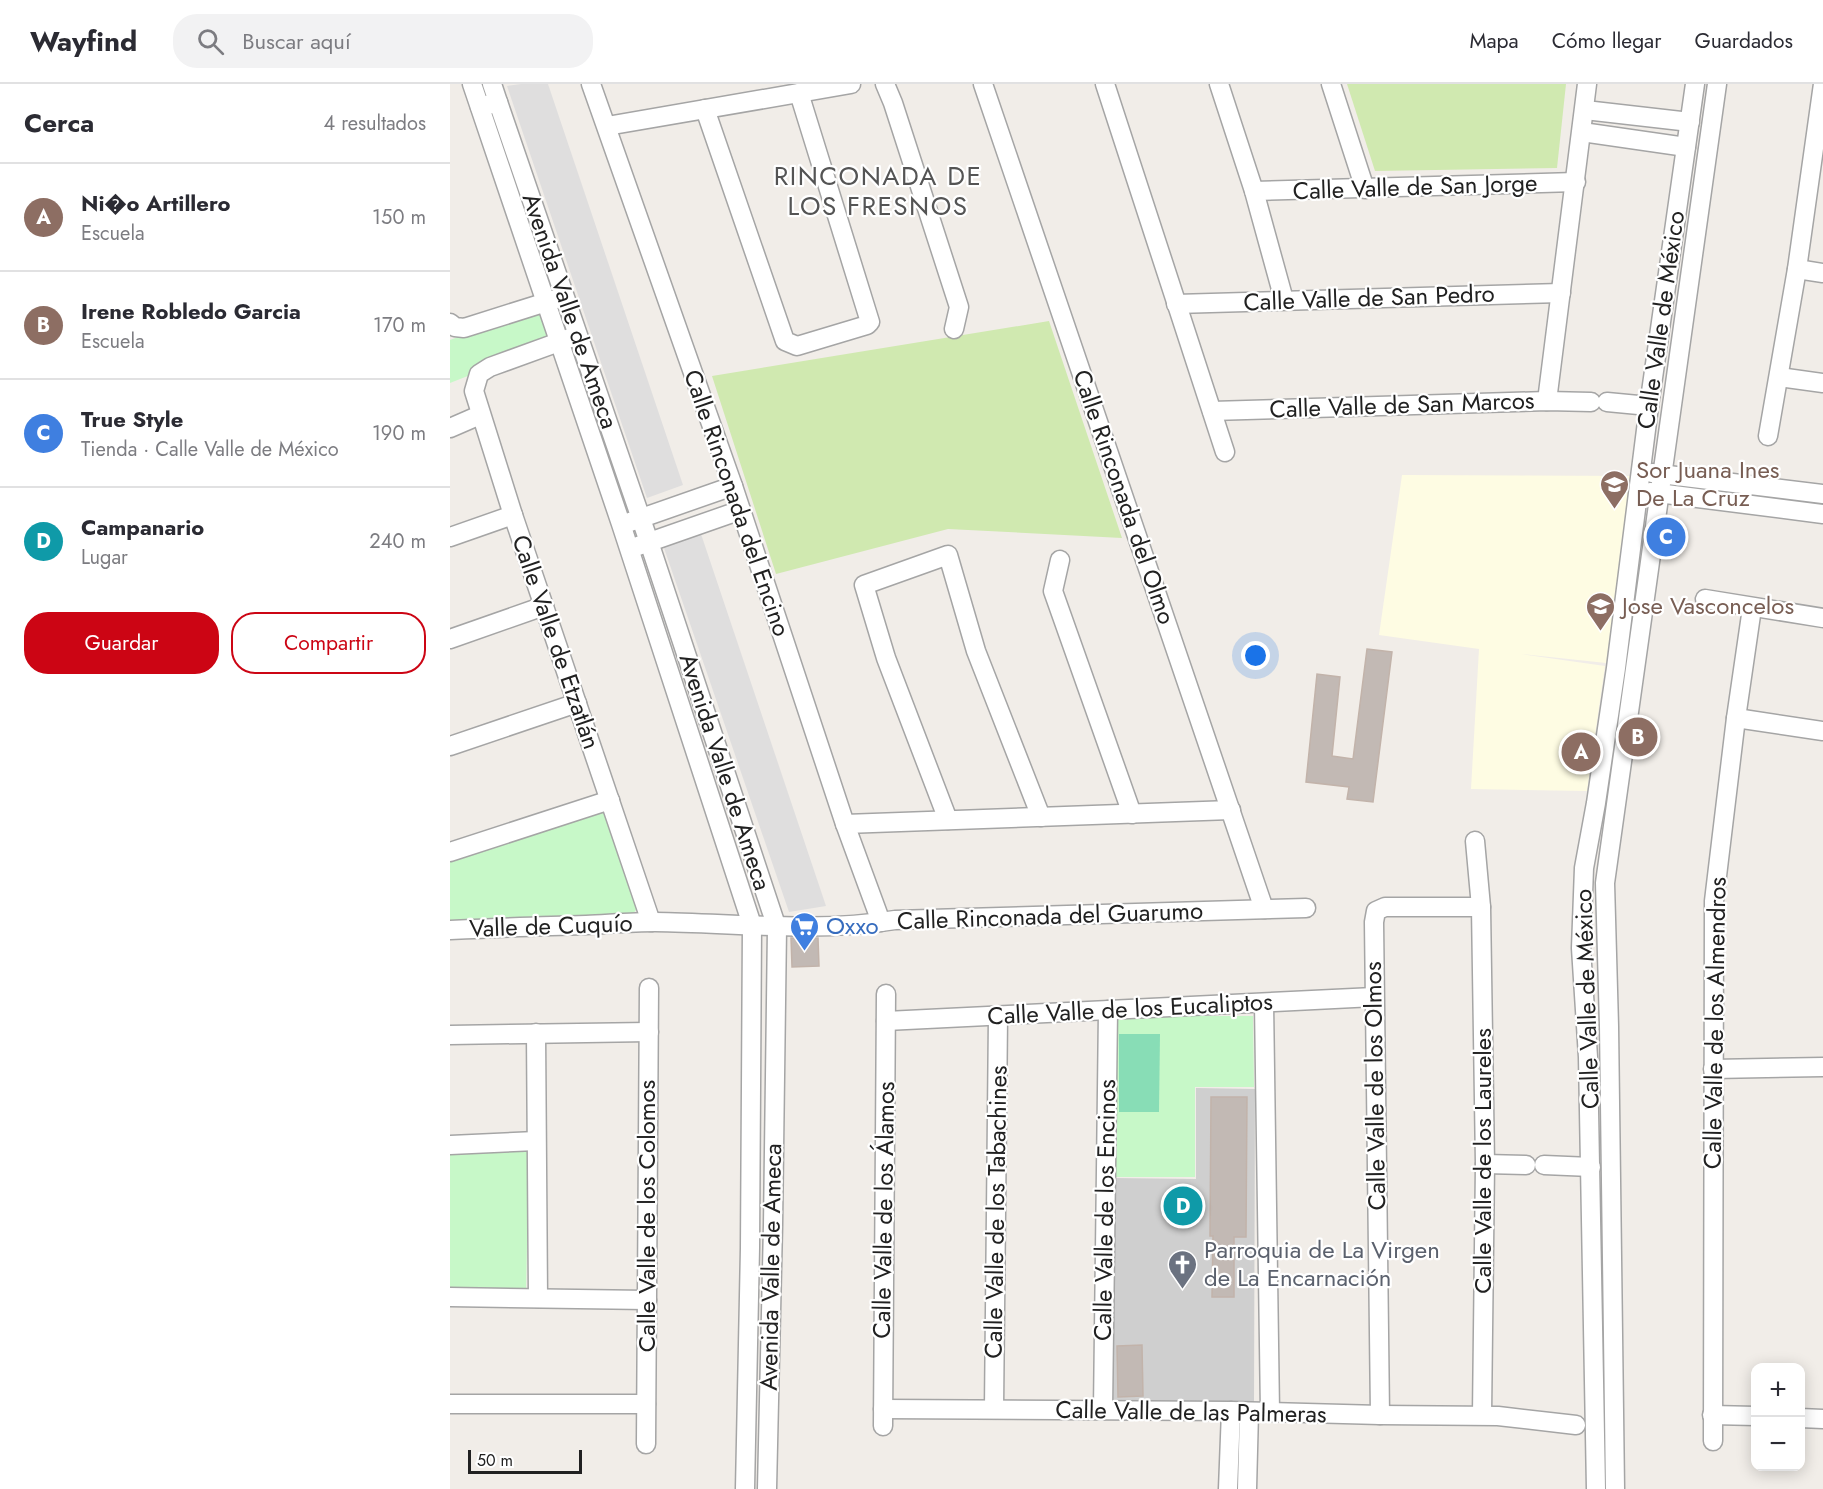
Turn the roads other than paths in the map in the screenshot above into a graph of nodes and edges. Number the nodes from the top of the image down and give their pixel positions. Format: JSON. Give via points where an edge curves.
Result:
{"nodes":[{"id":1,"x":472,"y":84,"type":"edge"},
{"id":2,"x":492,"y":84,"type":"edge"},
{"id":3,"x":591,"y":84,"type":"edge"},
{"id":4,"x":850,"y":84,"type":"edge"},
{"id":5,"x":885,"y":84,"type":"edge"},
{"id":6,"x":983,"y":84,"type":"edge"},
{"id":7,"x":1105,"y":84,"type":"edge"},
{"id":8,"x":1219,"y":84,"type":"edge"},
{"id":9,"x":1331,"y":84,"type":"edge"},
{"id":10,"x":1587,"y":84,"type":"edge"},
{"id":11,"x":1695,"y":84,"type":"edge"},
{"id":12,"x":1717,"y":84,"type":"edge"},
{"id":13,"x":1822,"y":84,"type":"edge"},
{"id":14,"x":799,"y":93,"type":"junction"},
{"id":15,"x":498,"y":102,"type":"junction"},
{"id":16,"x":1693,"y":103,"type":"junction"},
{"id":17,"x":1714,"y":106,"type":"junction"},
{"id":18,"x":480,"y":107,"type":"junction"},
{"id":19,"x":705,"y":109,"type":"junction"},
{"id":20,"x":1585,"y":110,"type":"junction"},
{"id":21,"x":1690,"y":122,"type":"junction"},
{"id":22,"x":607,"y":126,"type":"junction"},
{"id":23,"x":1582,"y":132,"type":"junction"},
{"id":24,"x":1686,"y":147,"type":"junction"},
{"id":25,"x":1576,"y":182,"type":"junction"},
{"id":26,"x":1365,"y":189,"type":"junction"},
{"id":27,"x":1254,"y":191,"type":"junction"},
{"id":28,"x":1797,"y":269,"type":"junction"},
{"id":29,"x":1823,"y":273,"type":"edge"},
{"id":30,"x":1562,"y":293,"type":"junction"},
{"id":31,"x":565,"y":296,"type":"junction"},
{"id":32,"x":1284,"y":300,"type":"junction"},
{"id":33,"x":545,"y":302,"type":"junction"},
{"id":34,"x":1176,"y":304,"type":"junction"},
{"id":35,"x":457,"y":325,"type":"edge"},
{"id":36,"x":954,"y":329,"type":"dead end"},
{"id":37,"x":578,"y":334,"type":"junction"},
{"id":38,"x":559,"y":342,"type":"junction"},
{"id":39,"x":1779,"y":377,"type":"junction"},
{"id":40,"x":1823,"y":383,"type":"edge"},
{"id":41,"x":1547,"y":401,"type":"junction"},
{"id":42,"x":1649,"y":406,"type":"junction"},
{"id":43,"x":1212,"y":411,"type":"junction"},
{"id":44,"x":480,"y":415,"type":"junction"},
{"id":45,"x":450,"y":428,"type":"edge"},
{"id":46,"x":1768,"y":436,"type":"dead end"},
{"id":47,"x":1225,"y":452,"type":"dead end"},
{"id":48,"x":1664,"y":474,"type":"junction"},
{"id":49,"x":1640,"y":481,"type":"junction"},
{"id":50,"x":733,"y":486,"type":"junction"},
{"id":51,"x":1661,"y":494,"type":"junction"},
{"id":52,"x":1823,"y":494,"type":"edge"},
{"id":53,"x":741,"y":510,"type":"junction"},
{"id":54,"x":1823,"y":514,"type":"edge"},
{"id":55,"x":513,"y":515,"type":"junction"},
{"id":56,"x":640,"y":518,"type":"junction"},
{"id":57,"x":621,"y":524,"type":"junction"},
{"id":58,"x":450,"y":537,"type":"edge"},
{"id":59,"x":649,"y":542,"type":"junction"},
{"id":60,"x":629,"y":549,"type":"junction"},
{"id":61,"x":1060,"y":560,"type":"dead end"},
{"id":62,"x":1705,"y":600,"type":"dead end"},
{"id":63,"x":544,"y":606,"type":"junction"},
{"id":64,"x":1752,"y":608,"type":"junction"},
{"id":65,"x":1823,"y":618,"type":"edge"},
{"id":66,"x":450,"y":639,"type":"edge"},
{"id":67,"x":577,"y":703,"type":"junction"},
{"id":68,"x":1736,"y":718,"type":"junction"},
{"id":69,"x":1823,"y":731,"type":"edge"},
{"id":70,"x":450,"y":746,"type":"edge"},
{"id":71,"x":610,"y":800,"type":"junction"},
{"id":72,"x":1231,"y":810,"type":"junction"},
{"id":73,"x":1132,"y":814,"type":"junction"},
{"id":74,"x":1041,"y":817,"type":"junction"},
{"id":75,"x":948,"y":820,"type":"junction"},
{"id":76,"x":845,"y":824,"type":"junction"},
{"id":77,"x":1475,"y":841,"type":"dead end"},
{"id":78,"x":450,"y":852,"type":"edge"},
{"id":79,"x":1481,"y":907,"type":"junction"},
{"id":80,"x":1306,"y":908,"type":"dead end"},
{"id":81,"x":1264,"y":909,"type":"junction"},
{"id":82,"x":651,"y":922,"type":"junction"},
{"id":83,"x":881,"y":922,"type":"junction"},
{"id":84,"x":752,"y":925,"type":"junction"},
{"id":85,"x":777,"y":928,"type":"junction"},
{"id":86,"x":450,"y":930,"type":"edge"},
{"id":87,"x":649,"y":988,"type":"dead end"},
{"id":88,"x":886,"y":994,"type":"dead end"},
{"id":89,"x":1374,"y":997,"type":"junction"},
{"id":90,"x":1264,"y":1003,"type":"junction"},
{"id":91,"x":1108,"y":1010,"type":"junction"},
{"id":92,"x":998,"y":1016,"type":"junction"},
{"id":93,"x":886,"y":1021,"type":"junction"},
{"id":94,"x":649,"y":1032,"type":"junction"},
{"id":95,"x":536,"y":1033,"type":"junction"},
{"id":96,"x":450,"y":1035,"type":"edge"},
{"id":97,"x":1588,"y":1057,"type":"junction"},
{"id":98,"x":1610,"y":1057,"type":"junction"},
{"id":99,"x":1823,"y":1067,"type":"edge"},
{"id":100,"x":1713,"y":1069,"type":"junction"},
{"id":101,"x":536,"y":1141,"type":"junction"},
{"id":102,"x":450,"y":1145,"type":"edge"},
{"id":103,"x":1485,"y":1164,"type":"junction"},
{"id":104,"x":1591,"y":1167,"type":"junction"},
{"id":105,"x":450,"y":1297,"type":"edge"},
{"id":106,"x":538,"y":1298,"type":"junction"},
{"id":107,"x":647,"y":1300,"type":"junction"},
{"id":108,"x":450,"y":1404,"type":"edge"},
{"id":109,"x":646,"y":1404,"type":"junction"},
{"id":110,"x":994,"y":1409,"type":"junction"},
{"id":111,"x":1103,"y":1410,"type":"junction"},
{"id":112,"x":1240,"y":1411,"type":"junction"},
{"id":113,"x":1270,"y":1412,"type":"junction"},
{"id":114,"x":1380,"y":1415,"type":"junction"},
{"id":115,"x":1490,"y":1415,"type":"junction"},
{"id":116,"x":1712,"y":1415,"type":"junction"},
{"id":117,"x":1751,"y":1416,"type":"edge"},
{"id":118,"x":883,"y":1418,"type":"joint"},
{"id":119,"x":1805,"y":1418,"type":"edge"},
{"id":120,"x":1823,"y":1419,"type":"edge"},
{"id":121,"x":1576,"y":1425,"type":"dead end"},
{"id":122,"x":1713,"y":1441,"type":"dead end"},
{"id":123,"x":646,"y":1444,"type":"dead end"},
{"id":124,"x":745,"y":1489,"type":"edge"},
{"id":125,"x":767,"y":1489,"type":"edge"},
{"id":126,"x":1228,"y":1489,"type":"edge"},
{"id":127,"x":1247,"y":1489,"type":"edge"},
{"id":128,"x":1596,"y":1489,"type":"edge"},
{"id":129,"x":1615,"y":1489,"type":"edge"}],
"edges":[{"from":1,"to":18,"type":"street","name":"Avenida Valle de Ameca"},
{"from":2,"to":15,"type":"street","name":"Avenida Valle de Ameca"},
{"from":3,"to":22,"type":"street","name":"Calle Rinconada del Encino"},
{"from":4,"to":14,"type":"street"},
{"from":5,"to":36,"type":"street","via":[[959,307]]},
{"from":6,"to":72,"type":"street","name":"Calle Rinconada del Olmo"},
{"from":7,"to":34,"type":"street"},
{"from":8,"to":27,"type":"street"},
{"from":9,"to":26,"type":"street"},
{"from":10,"to":20,"type":"street"},
{"from":11,"to":16,"type":"street","name":"Calle Valle de México"},
{"from":12,"to":17,"type":"street","name":"Calle Valle de México"},
{"from":13,"to":28,"type":"street"},
{"from":14,"to":19,"type":"street"},
{"from":14,"to":19,"type":"street","via":[[870,322],[797,346],[785,341]]},
{"from":15,"to":18,"type":"street"},
{"from":15,"to":31,"type":"street","name":"Avenida Valle de Ameca"},
{"from":16,"to":17,"type":"street"},
{"from":16,"to":21,"type":"street","name":"Calle Valle de México"},
{"from":17,"to":48,"type":"street","name":"Calle Valle de México"},
{"from":18,"to":33,"type":"street","name":"Avenida Valle de Ameca"},
{"from":19,"to":22,"type":"street"},
{"from":20,"to":21,"type":"street"},
{"from":20,"to":23,"type":"street"},
{"from":21,"to":24,"type":"street","name":"Calle Valle de México"},
{"from":22,"to":50,"type":"street","name":"Calle Rinconada del Encino"},
{"from":23,"to":24,"type":"street"},
{"from":23,"to":25,"type":"street"},
{"from":24,"to":42,"type":"street","name":"Calle Valle de México"},
{"from":25,"to":26,"type":"street","name":"Calle Valle de San Jorge"},
{"from":25,"to":30,"type":"street"},
{"from":26,"to":27,"type":"street","name":"Calle Valle de San Jorge"},
{"from":27,"to":32,"type":"street"},
{"from":28,"to":29,"type":"street"},
{"from":28,"to":39,"type":"street"},
{"from":30,"to":32,"type":"street","name":"Calle Valle de San Pedro"},
{"from":30,"to":41,"type":"street"},
{"from":31,"to":33,"type":"street"},
{"from":31,"to":37,"type":"street","name":"Avenida Valle de Ameca"},
{"from":32,"to":34,"type":"street","name":"Calle Valle de San Pedro"},
{"from":33,"to":35,"type":"street"},
{"from":33,"to":38,"type":"street","name":"Avenida Valle de Ameca"},
{"from":34,"to":43,"type":"street"},
{"from":37,"to":38,"type":"street"},
{"from":37,"to":56,"type":"street","name":"Avenida Valle de Ameca"},
{"from":38,"to":44,"type":"street","name":"Calle Valle de Etzatlán","via":[[479,374],[474,391]]},
{"from":38,"to":57,"type":"street","name":"Avenida Valle de Ameca"},
{"from":39,"to":40,"type":"street"},
{"from":39,"to":46,"type":"street"},
{"from":41,"to":42,"type":"street","name":"Calle Valle de San Marcos"},
{"from":41,"to":43,"type":"street","name":"Calle Valle de San Marcos"},
{"from":42,"to":49,"type":"street","name":"Calle Valle de México"},
{"from":43,"to":47,"type":"street"},
{"from":44,"to":45,"type":"street"},
{"from":44,"to":55,"type":"street","name":"Calle Valle de Etzatlán"},
{"from":48,"to":49,"type":"street"},
{"from":48,"to":51,"type":"street","name":"Calle Valle de México"},
{"from":48,"to":52,"type":"street"},
{"from":49,"to":51,"type":"street"},
{"from":49,"to":97,"type":"street","name":"Calle Valle de México","via":[[1584,868],[1581,948]]},
{"from":50,"to":53,"type":"street","name":"Calle Rinconada del Encino"},
{"from":50,"to":56,"type":"street"},
{"from":51,"to":54,"type":"street"},
{"from":51,"to":98,"type":"street","name":"Calle Valle de México","via":[[1605,883]]},
{"from":53,"to":59,"type":"street"},
{"from":53,"to":76,"type":"street","name":"Calle Rinconada del Encino"},
{"from":55,"to":58,"type":"street"},
{"from":55,"to":63,"type":"street","name":"Calle Valle de Etzatlán"},
{"from":56,"to":57,"type":"street"},
{"from":56,"to":59,"type":"street","name":"Avenida Valle de Ameca"},
{"from":57,"to":60,"type":"street","name":"Avenida Valle de Ameca"},
{"from":59,"to":60,"type":"street"},
{"from":59,"to":85,"type":"street","name":"Avenida Valle de Ameca"},
{"from":60,"to":84,"type":"street","name":"Avenida Valle de Ameca"},
{"from":61,"to":73,"type":"street","via":[[1053,591]]},
{"from":62,"to":64,"type":"street"},
{"from":63,"to":66,"type":"street"},
{"from":63,"to":67,"type":"street","name":"Calle Valle de Etzatlán"},
{"from":64,"to":65,"type":"street"},
{"from":64,"to":68,"type":"street","name":"Calle Valle de los Almendros"},
{"from":67,"to":70,"type":"street"},
{"from":67,"to":71,"type":"street","name":"Calle Valle de Etzatlán"},
{"from":68,"to":69,"type":"street"},
{"from":68,"to":100,"type":"street","name":"Calle Valle de los Almendros","via":[[1714,900]]},
{"from":71,"to":78,"type":"street"},
{"from":71,"to":82,"type":"street","name":"Calle Valle de Etzatlán"},
{"from":72,"to":73,"type":"street"},
{"from":72,"to":81,"type":"street","name":"Calle Rinconada del Olmo"},
{"from":73,"to":74,"type":"street"},
{"from":74,"to":75,"type":"street"},
{"from":74,"to":75,"type":"street","via":[[976,651],[948,555],[864,585],[886,658]]},
{"from":75,"to":76,"type":"street"},
{"from":76,"to":83,"type":"street","name":"Calle Rinconada del Encino"},
{"from":77,"to":79,"type":"street","name":"Calle Valle de los Laureles"},
{"from":79,"to":89,"type":"street","name":"Calle Valle de los Olmos","via":[[1376,910]]},
{"from":79,"to":103,"type":"street","name":"Calle Valle de los Laureles"},
{"from":80,"to":81,"type":"street","name":"Calle Rinconada del Guarumo"},
{"from":81,"to":83,"type":"street","name":"Calle Rinconada del Guarumo"},
{"from":82,"to":84,"type":"street","name":"Calle Rinconada del Guarumo"},
{"from":82,"to":86,"type":"street","name":"Valle de Cuquío"},
{"from":83,"to":85,"type":"street","name":"Calle Rinconada del Guarumo"},
{"from":84,"to":85,"type":"street","name":"Calle Rinconada del Guarumo"},
{"from":84,"to":124,"type":"street","name":"Avenida Valle de Ameca"},
{"from":85,"to":125,"type":"street","name":"Avenida Valle de Ameca"},
{"from":87,"to":94,"type":"street","name":"Calle Valle de los Colomos"},
{"from":88,"to":93,"type":"street","name":"Calle Valle de los Álamos"},
{"from":89,"to":90,"type":"street","name":"Calle Valle de los Eucaliptos"},
{"from":89,"to":114,"type":"street","name":"Calle Valle de los Olmos"},
{"from":90,"to":91,"type":"street","name":"Calle Valle de los Eucaliptos"},
{"from":90,"to":113,"type":"street"},
{"from":91,"to":92,"type":"street","name":"Calle Valle de los Eucaliptos"},
{"from":91,"to":111,"type":"street","name":"Calle Valle de los Encinos"},
{"from":92,"to":93,"type":"street","name":"Calle Valle de los Eucaliptos"},
{"from":92,"to":110,"type":"street","name":"Calle Valle de los Tabachines"},
{"from":93,"to":118,"type":"street","name":"Calle Valle de los Álamos"},
{"from":94,"to":95,"type":"street"},
{"from":94,"to":107,"type":"street","name":"Calle Valle de los Colomos"},
{"from":95,"to":96,"type":"street"},
{"from":95,"to":101,"type":"street"},
{"from":97,"to":98,"type":"street"},
{"from":97,"to":104,"type":"street","name":"Calle Valle de México"},
{"from":98,"to":129,"type":"street","name":"Calle Valle de México"},
{"from":99,"to":100,"type":"street"},
{"from":100,"to":116,"type":"street","name":"Calle Valle de los Almendros"},
{"from":101,"to":102,"type":"street"},
{"from":101,"to":106,"type":"street"},
{"from":103,"to":104,"type":"street"},
{"from":103,"to":115,"type":"street","name":"Calle Valle de los Laureles"},
{"from":104,"to":128,"type":"street","name":"Calle Valle de México"},
{"from":105,"to":106,"type":"street"},
{"from":106,"to":107,"type":"street"},
{"from":107,"to":109,"type":"street","name":"Calle Valle de los Colomos"},
{"from":108,"to":109,"type":"street"},
{"from":109,"to":123,"type":"street","name":"Calle Valle de los Colomos"},
{"from":110,"to":111,"type":"street","name":"Calle Valle de las Palmeras"},
{"from":110,"to":118,"type":"street","name":"Calle Valle de las Palmeras"},
{"from":111,"to":112,"type":"street","name":"Calle Valle de las Palmeras"},
{"from":112,"to":113,"type":"street","name":"Calle Valle de las Palmeras"},
{"from":112,"to":126,"type":"street"},
{"from":112,"to":127,"type":"street"},
{"from":113,"to":114,"type":"street","name":"Calle Valle de las Palmeras"},
{"from":114,"to":115,"type":"street","name":"Calle Valle de las Palmeras"},
{"from":115,"to":121,"type":"street","name":"Calle Valle de las Palmeras"},
{"from":116,"to":117,"type":"street"},
{"from":116,"to":122,"type":"street","name":"Calle Valle de los Almendros"},
{"from":119,"to":120,"type":"street"}]}
